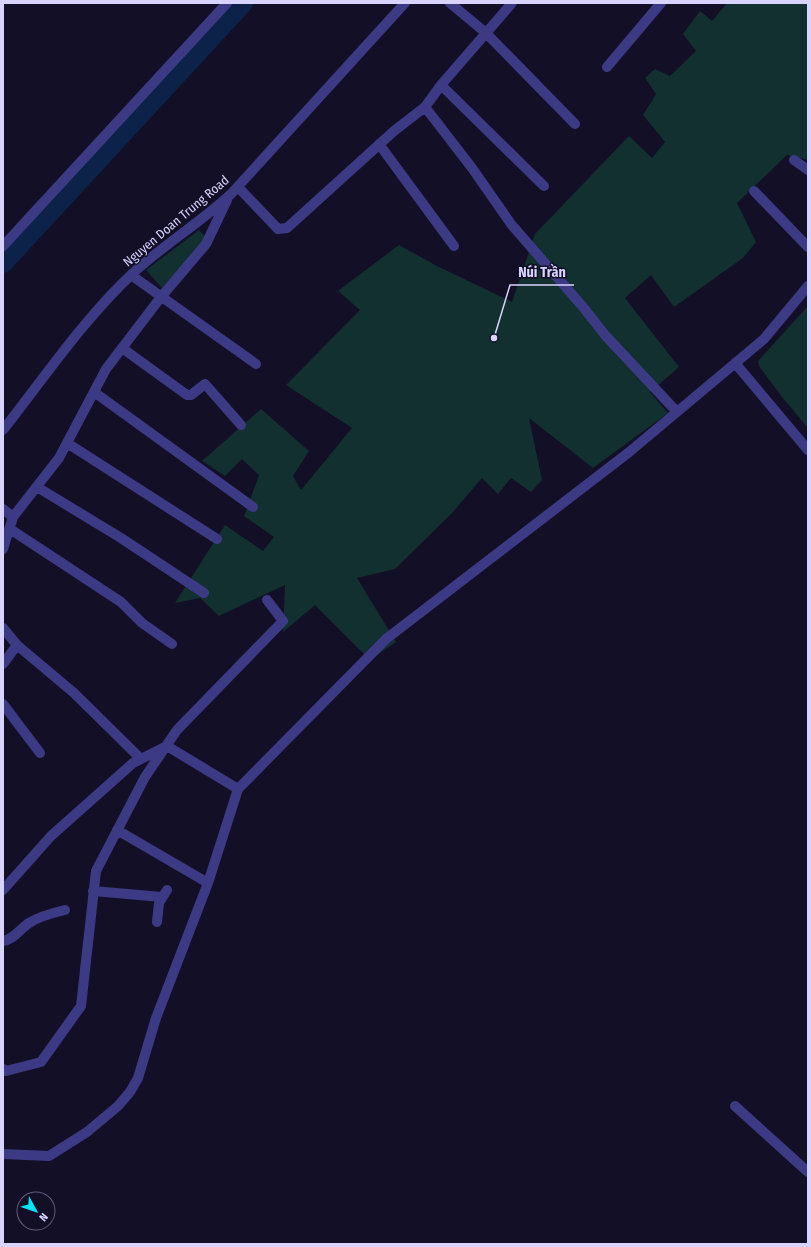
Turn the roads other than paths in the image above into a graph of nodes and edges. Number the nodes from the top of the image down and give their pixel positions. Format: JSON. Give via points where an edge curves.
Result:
{"nodes":[{"id":1,"x":227,"y":3,"type":"edge"},
{"id":2,"x":405,"y":3,"type":"edge"},
{"id":3,"x":450,"y":3,"type":"edge"},
{"id":4,"x":512,"y":3,"type":"edge"},
{"id":5,"x":661,"y":3,"type":"edge"},
{"id":6,"x":486,"y":33,"type":"junction"},
{"id":7,"x":607,"y":67,"type":"dead end"},
{"id":8,"x":441,"y":85,"type":"junction"},
{"id":9,"x":426,"y":107,"type":"junction"},
{"id":10,"x":575,"y":124,"type":"dead end"},
{"id":11,"x":379,"y":144,"type":"junction"},
{"id":12,"x":794,"y":160,"type":"dead end"},
{"id":13,"x":808,"y":170,"type":"edge"},
{"id":14,"x":544,"y":186,"type":"dead end"},
{"id":15,"x":234,"y":190,"type":"junction"},
{"id":16,"x":754,"y":191,"type":"dead end"},
{"id":17,"x":3,"y":246,"type":"edge"},
{"id":18,"x":454,"y":246,"type":"dead end"},
{"id":19,"x":808,"y":247,"type":"edge"},
{"id":20,"x":131,"y":275,"type":"junction"},
{"id":21,"x":808,"y":286,"type":"edge"},
{"id":22,"x":161,"y":297,"type":"junction"},
{"id":23,"x":122,"y":348,"type":"junction"},
{"id":24,"x":735,"y":363,"type":"junction"},
{"id":25,"x":256,"y":364,"type":"dead end"},
{"id":26,"x":94,"y":392,"type":"junction"},
{"id":27,"x":678,"y":412,"type":"junction"},
{"id":28,"x":241,"y":425,"type":"dead end"},
{"id":29,"x":3,"y":430,"type":"edge"},
{"id":30,"x":67,"y":444,"type":"junction"},
{"id":31,"x":808,"y":450,"type":"edge"},
{"id":32,"x":37,"y":487,"type":"junction"},
{"id":33,"x":253,"y":507,"type":"dead end"},
{"id":34,"x":3,"y":509,"type":"edge"},
{"id":35,"x":13,"y":517,"type":"junction"},
{"id":36,"x":10,"y":530,"type":"junction"},
{"id":37,"x":217,"y":538,"type":"dead end"},
{"id":38,"x":3,"y":549,"type":"edge"},
{"id":39,"x":204,"y":593,"type":"dead end"},
{"id":40,"x":267,"y":600,"type":"dead end"},
{"id":41,"x":3,"y":628,"type":"edge"},
{"id":42,"x":172,"y":644,"type":"dead end"},
{"id":43,"x":17,"y":645,"type":"junction"},
{"id":44,"x":3,"y":664,"type":"edge"},
{"id":45,"x":3,"y":704,"type":"edge"},
{"id":46,"x":167,"y":746,"type":"junction"},
{"id":47,"x":40,"y":752,"type":"dead end"},
{"id":48,"x":142,"y":759,"type":"junction"},
{"id":49,"x":238,"y":790,"type":"junction"},
{"id":50,"x":117,"y":830,"type":"junction"},
{"id":51,"x":208,"y":883,"type":"junction"},
{"id":52,"x":3,"y":890,"type":"edge"},
{"id":53,"x":93,"y":891,"type":"junction"},
{"id":54,"x":65,"y":910,"type":"dead end"},
{"id":55,"x":156,"y":922,"type":"dead end"},
{"id":56,"x":3,"y":941,"type":"edge"},
{"id":57,"x":3,"y":1070,"type":"edge"},
{"id":58,"x":735,"y":1106,"type":"dead end"},
{"id":59,"x":3,"y":1154,"type":"edge"},
{"id":60,"x":808,"y":1172,"type":"edge"}],
"edges":[{"from":1,"to":17,"type":"street"},
{"from":2,"to":15,"type":"street","name":"Nguyen Doan Trung Road"},
{"from":3,"to":6,"type":"street"},
{"from":4,"to":6,"type":"street"},
{"from":5,"to":7,"type":"street"},
{"from":6,"to":8,"type":"street"},
{"from":6,"to":10,"type":"street"},
{"from":8,"to":9,"type":"street"},
{"from":8,"to":14,"type":"street"},
{"from":9,"to":11,"type":"street"},
{"from":9,"to":27,"type":"street","via":[[514,228],[605,335]]},
{"from":11,"to":15,"type":"street","via":[[282,230]]},
{"from":11,"to":18,"type":"street"},
{"from":12,"to":13,"type":"street"},
{"from":15,"to":20,"type":"street","name":"Nguyen Doan Trung Road"},
{"from":15,"to":22,"type":"street","via":[[206,244]]},
{"from":16,"to":19,"type":"street"},
{"from":20,"to":22,"type":"street"},
{"from":20,"to":29,"type":"street","name":"Nguyen Doan Trung Road","via":[[105,302]]},
{"from":21,"to":24,"type":"street","via":[[764,339]]},
{"from":22,"to":23,"type":"street"},
{"from":22,"to":25,"type":"street"},
{"from":23,"to":26,"type":"street","via":[[106,369]]},
{"from":23,"to":28,"type":"street","via":[[187,395],[191,395],[205,384]]},
{"from":24,"to":27,"type":"street"},
{"from":24,"to":31,"type":"street"},
{"from":26,"to":30,"type":"street"},
{"from":26,"to":33,"type":"street"},
{"from":27,"to":49,"type":"street","via":[[386,639]]},
{"from":30,"to":32,"type":"street"},
{"from":30,"to":37,"type":"street"},
{"from":32,"to":35,"type":"street"},
{"from":32,"to":39,"type":"street","via":[[152,557]]},
{"from":34,"to":35,"type":"street"},
{"from":35,"to":36,"type":"street"},
{"from":36,"to":38,"type":"street"},
{"from":36,"to":42,"type":"street","via":[[121,602],[142,623]]},
{"from":40,"to":46,"type":"street","via":[[283,621],[178,730]]},
{"from":41,"to":43,"type":"street"},
{"from":43,"to":44,"type":"street"},
{"from":43,"to":48,"type":"street","via":[[74,693]]},
{"from":45,"to":47,"type":"street"},
{"from":46,"to":48,"type":"street"},
{"from":46,"to":49,"type":"street"},
{"from":46,"to":50,"type":"street","via":[[146,777]]},
{"from":48,"to":52,"type":"street","via":[[133,763],[51,836]]},
{"from":49,"to":51,"type":"street"},
{"from":50,"to":51,"type":"street"},
{"from":50,"to":53,"type":"street","via":[[96,871]]},
{"from":51,"to":59,"type":"street","via":[[156,1018],[138,1078],[130,1092],[118,1106],[86,1132],[49,1156]]},
{"from":53,"to":55,"type":"street","via":[[164,894],[158,903]]},
{"from":53,"to":57,"type":"street","via":[[81,1006],[41,1062]]},
{"from":54,"to":56,"type":"street","via":[[43,916],[29,923],[9,940]]},
{"from":58,"to":60,"type":"street"}]}
